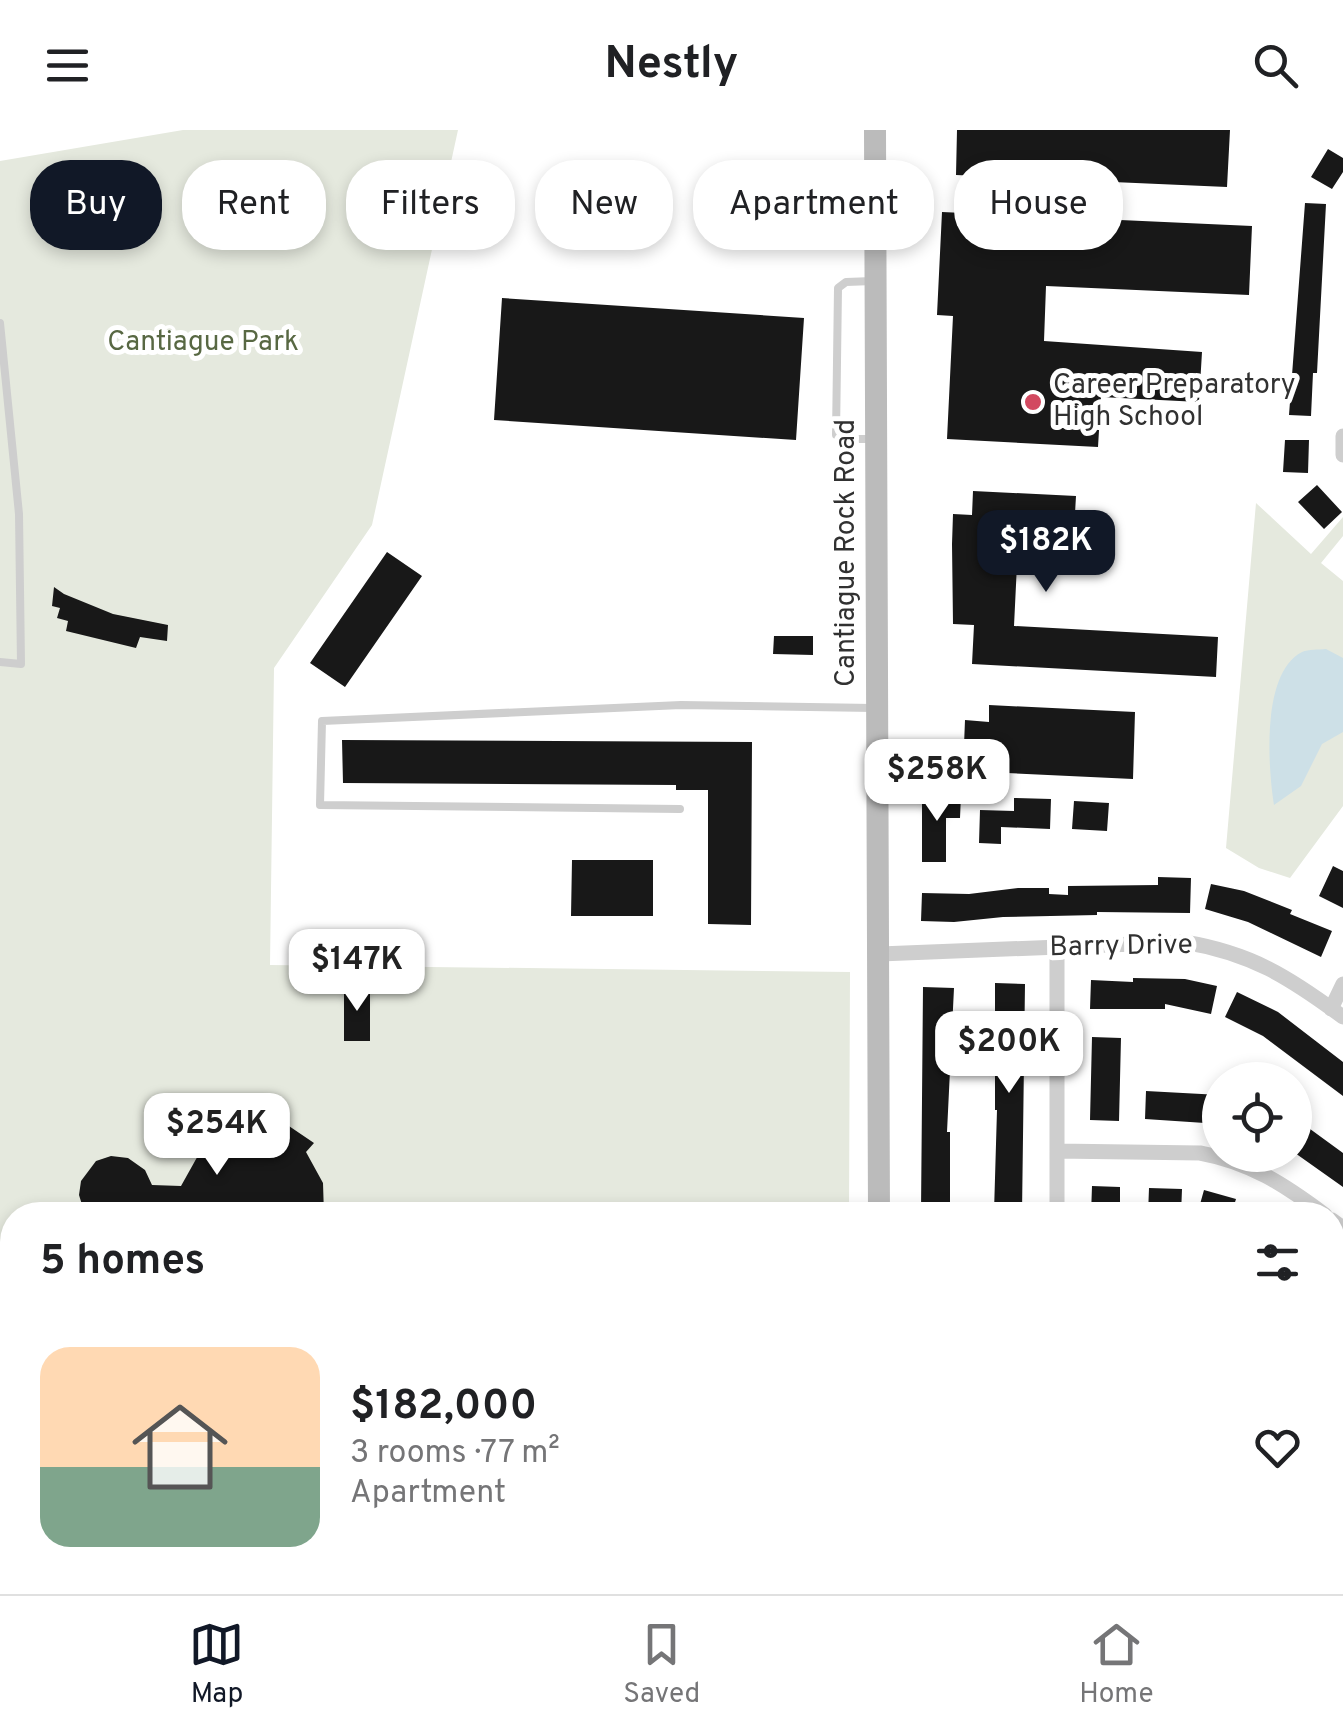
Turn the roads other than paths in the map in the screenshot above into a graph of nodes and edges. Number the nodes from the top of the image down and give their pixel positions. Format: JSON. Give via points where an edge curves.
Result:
{"nodes":[{"id":1,"x":875,"y":130,"type":"edge"},
{"id":2,"x":876,"y":282,"type":"junction"},
{"id":3,"x":0,"y":323,"type":"edge"},
{"id":4,"x":1343,"y":436,"type":"edge"},
{"id":5,"x":876,"y":438,"type":"junction"},
{"id":6,"x":1343,"y":456,"type":"edge"},
{"id":7,"x":0,"y":662,"type":"edge"},
{"id":8,"x":878,"y":708,"type":"junction"},
{"id":9,"x":680,"y":810,"type":"dead end"},
{"id":10,"x":1057,"y":946,"type":"junction"},
{"id":11,"x":880,"y":954,"type":"junction"},
{"id":12,"x":1343,"y":984,"type":"edge"},
{"id":13,"x":1337,"y":1013,"type":"edge"},
{"id":14,"x":1057,"y":1151,"type":"junction"},
{"id":15,"x":879,"y":1202,"type":"edge"},
{"id":16,"x":1057,"y":1202,"type":"edge"},
{"id":17,"x":1308,"y":1202,"type":"edge"}],
"edges":[{"from":1,"to":2,"type":"main road","name":"Cantiague Rock Road"},
{"from":2,"to":5,"type":"main road","name":"Cantiague Rock Road"},
{"from":2,"to":5,"type":"lane","via":[[838,288],[834,413],[836,435]]},
{"from":3,"to":7,"type":"lane","via":[[19,514],[21,664]]},
{"from":4,"to":6,"type":"street"},
{"from":5,"to":8,"type":"main road","name":"Cantiague Rock Road"},
{"from":8,"to":9,"type":"lane","via":[[681,705],[322,721],[320,805]]},
{"from":8,"to":11,"type":"main road","name":"Cantiague Rock Road"},
{"from":10,"to":11,"type":"street","name":"Barry Drive"},
{"from":10,"to":13,"type":"street","name":"Barry Drive","via":[[1162,941],[1217,948],[1268,966]]},
{"from":10,"to":14,"type":"street"},
{"from":11,"to":15,"type":"main road","name":"Cantiague Rock Road"},
{"from":12,"to":13,"type":"street"},
{"from":14,"to":16,"type":"street"},
{"from":14,"to":17,"type":"street","via":[[1222,1157],[1248,1165]]}]}
